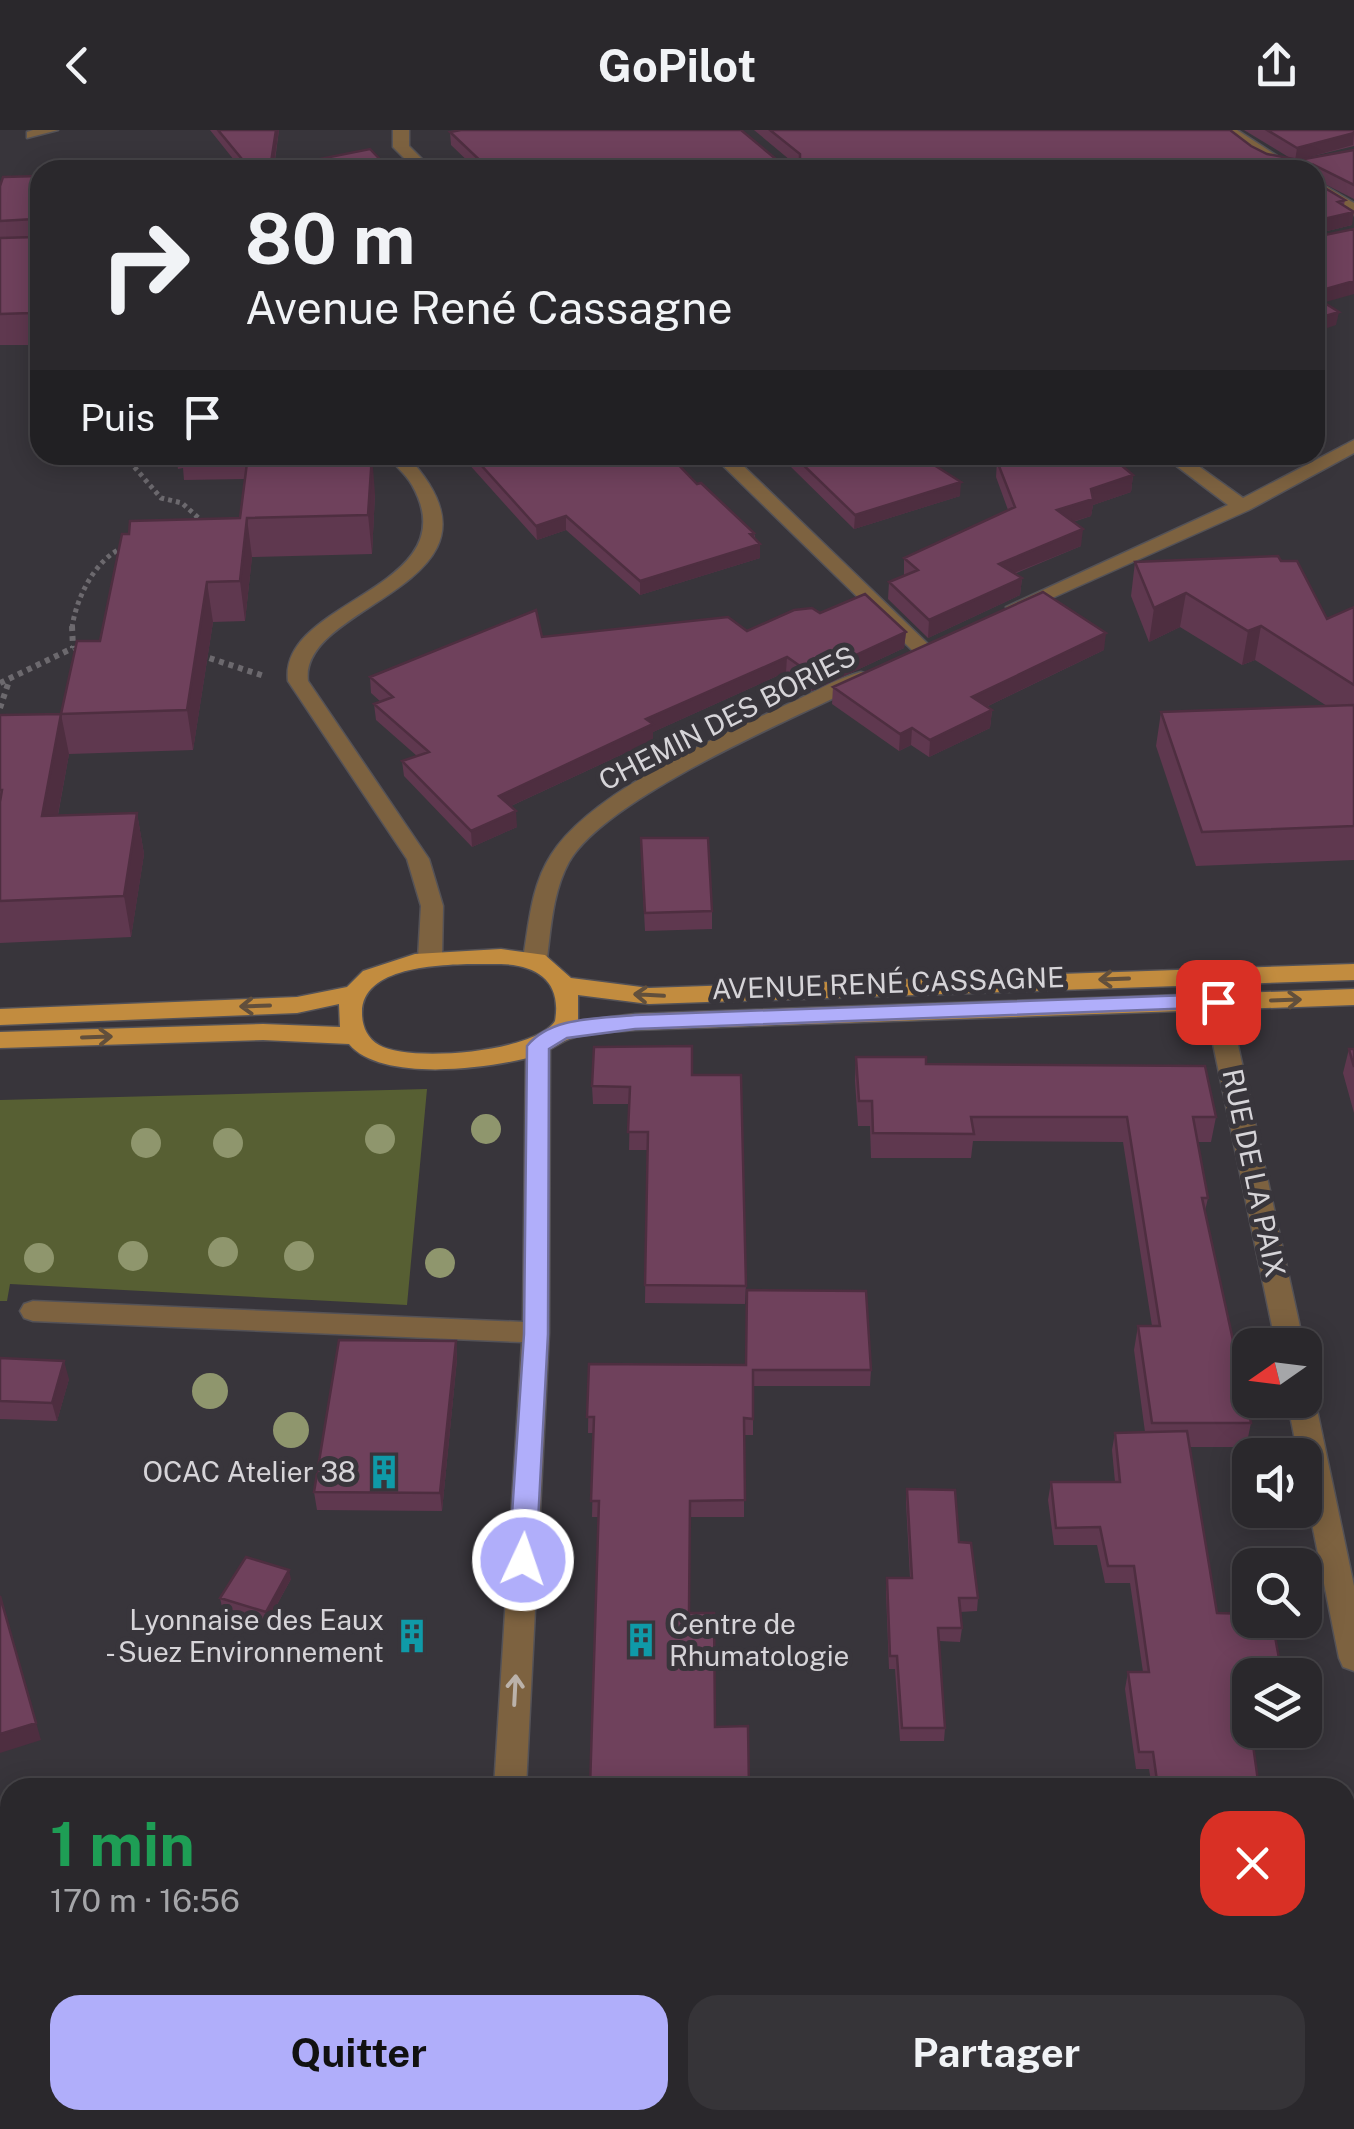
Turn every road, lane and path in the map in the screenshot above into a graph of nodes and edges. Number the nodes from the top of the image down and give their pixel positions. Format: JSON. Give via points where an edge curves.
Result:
{"nodes":[{"id":1,"x":50,"y":130,"type":"edge"},
{"id":2,"x":401,"y":130,"type":"edge"},
{"id":3,"x":1226,"y":130,"type":"edge"},
{"id":4,"x":32,"y":135,"type":"dead end"},
{"id":5,"x":415,"y":160,"type":"edge"},
{"id":6,"x":1281,"y":160,"type":"edge"},
{"id":7,"x":1325,"y":192,"type":"edge"},
{"id":8,"x":1354,"y":210,"type":"edge"},
{"id":9,"x":1354,"y":446,"type":"edge"},
{"id":10,"x":1325,"y":462,"type":"edge"},
{"id":11,"x":133,"y":465,"type":"edge"},
{"id":12,"x":404,"y":465,"type":"edge"},
{"id":13,"x":731,"y":465,"type":"edge"},
{"id":14,"x":1185,"y":465,"type":"edge"},
{"id":15,"x":1319,"y":465,"type":"edge"},
{"id":16,"x":1242,"y":506,"type":"junction"},
{"id":17,"x":198,"y":530,"type":"edge"},
{"id":18,"x":137,"y":543,"type":"edge"},
{"id":19,"x":993,"y":617,"type":"edge"},
{"id":20,"x":73,"y":648,"type":"junction"},
{"id":21,"x":88,"y":649,"type":"edge"},
{"id":22,"x":198,"y":655,"type":"edge"},
{"id":23,"x":275,"y":679,"type":"dead end"},
{"id":24,"x":10,"y":680,"type":"junction"},
{"id":25,"x":0,"y":683,"type":"edge"},
{"id":26,"x":0,"y":708,"type":"edge"},
{"id":27,"x":430,"y":958,"type":"junction"},
{"id":28,"x":535,"y":959,"type":"junction"},
{"id":29,"x":1354,"y":972,"type":"edge"},
{"id":30,"x":564,"y":985,"type":"junction"},
{"id":31,"x":1214,"y":989,"type":"junction"},
{"id":32,"x":351,"y":994,"type":"junction"},
{"id":33,"x":1354,"y":998,"type":"edge"},
{"id":34,"x":0,"y":1016,"type":"edge"},
{"id":35,"x":354,"y":1036,"type":"junction"},
{"id":36,"x":550,"y":1039,"type":"junction"},
{"id":37,"x":0,"y":1040,"type":"edge"},
{"id":38,"x":33,"y":1312,"type":"dead end"},
{"id":39,"x":1286,"y":1328,"type":"edge"},
{"id":40,"x":536,"y":1334,"type":"junction"},
{"id":41,"x":1305,"y":1418,"type":"edge"},
{"id":42,"x":1354,"y":1658,"type":"edge"},
{"id":43,"x":511,"y":1778,"type":"edge"}],
"edges":[{"from":1,"to":4,"type":"street"},
{"from":2,"to":5,"type":"street","via":[[402,147]]},
{"from":3,"to":6,"type":"street"},
{"from":7,"to":8,"type":"street"},
{"from":9,"to":10,"type":"street"},
{"from":11,"to":17,"type":"path","via":[[162,498],[182,503],[205,522]]},
{"from":12,"to":27,"type":"street","via":[[431,510],[418,560],[392,587],[307,646],[296,662],[298,681],[418,858],[432,906]]},
{"from":13,"to":28,"type":"street","name":"CHEMIN DES BORIES","via":[[914,653],[595,818],[563,852],[544,888]]},
{"from":14,"to":16,"type":"street"},
{"from":15,"to":16,"type":"street"},
{"from":16,"to":19,"type":"street"},
{"from":18,"to":20,"type":"path","via":[[108,553],[95,574],[75,609]]},
{"from":20,"to":21,"type":"path"},
{"from":20,"to":24,"type":"path"},
{"from":22,"to":23,"type":"path"},
{"from":24,"to":25,"type":"path"},
{"from":24,"to":26,"type":"path"},
{"from":27,"to":28,"type":"main road"},
{"from":27,"to":32,"type":"main road","via":[[368,976]]},
{"from":28,"to":30,"type":"main road"},
{"from":29,"to":31,"type":"main road","name":"AVENUE RENÉ CASSAGNE"},
{"from":31,"to":30,"type":"main road","name":"AVENUE RENÉ CASSAGNE","one_way":true,"via":[[649,996]]},
{"from":30,"to":36,"type":"main road","via":[[570,1008]]},
{"from":31,"to":33,"type":"main road","name":"AVENUE RENÉ CASSAGNE","one_way":true},
{"from":31,"to":36,"type":"main road","name":"AVENUE RENÉ CASSAGNE","via":[[635,1022]]},
{"from":31,"to":39,"type":"street","name":"RUE DE LA PAIX"},
{"from":32,"to":34,"type":"main road","one_way":true,"via":[[301,1004]]},
{"from":32,"to":35,"type":"main road"},
{"from":35,"to":36,"type":"main road","name":"AVENUE RENÉ CASSAGNE","via":[[375,1053],[406,1058],[510,1054]]},
{"from":37,"to":35,"type":"main road","one_way":true,"via":[[263,1032]]},
{"from":36,"to":40,"type":"street"},
{"from":38,"to":40,"type":"street"},
{"from":43,"to":40,"type":"street","one_way":true},
{"from":41,"to":42,"type":"street"}]}
